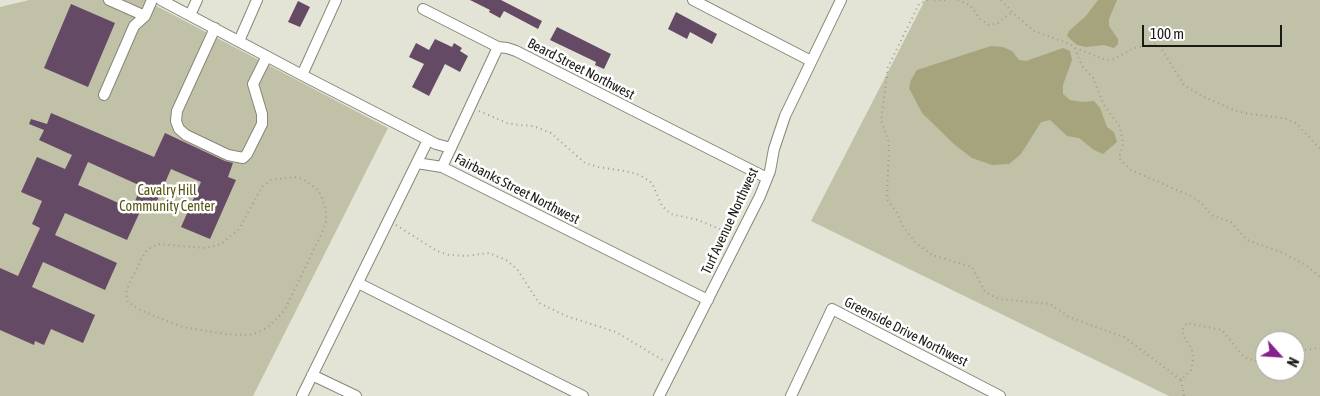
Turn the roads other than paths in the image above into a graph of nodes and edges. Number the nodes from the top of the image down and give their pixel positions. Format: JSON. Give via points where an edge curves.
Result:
{"nodes":[{"id":1,"x":109,"y":0,"type":"edge"},
{"id":2,"x":152,"y":0,"type":"edge"},
{"id":3,"x":161,"y":0,"type":"edge"},
{"id":4,"x":197,"y":0,"type":"edge"},
{"id":5,"x":257,"y":0,"type":"edge"},
{"id":6,"x":336,"y":0,"type":"edge"},
{"id":7,"x":693,"y":0,"type":"edge"},
{"id":8,"x":841,"y":0,"type":"edge"},
{"id":9,"x":423,"y":9,"type":"dead end"},
{"id":10,"x":190,"y":15,"type":"junction"},
{"id":11,"x":144,"y":16,"type":"junction"},
{"id":12,"x":215,"y":28,"type":"junction"},
{"id":13,"x":239,"y":41,"type":"junction"},
{"id":14,"x":498,"y":48,"type":"junction"},
{"id":15,"x":267,"y":56,"type":"junction"},
{"id":16,"x":811,"y":61,"type":"junction"},
{"id":17,"x":302,"y":76,"type":"junction"},
{"id":18,"x":104,"y":95,"type":"dead end"},
{"id":19,"x":428,"y":140,"type":"junction"},
{"id":20,"x":451,"y":148,"type":"junction"},
{"id":21,"x":417,"y":162,"type":"junction"},
{"id":22,"x":442,"y":167,"type":"junction"},
{"id":23,"x":767,"y":178,"type":"junction"},
{"id":24,"x":358,"y":283,"type":"junction"},
{"id":25,"x":708,"y":300,"type":"junction"},
{"id":26,"x":312,"y":375,"type":"junction"},
{"id":27,"x":302,"y":396,"type":"edge"},
{"id":28,"x":356,"y":396,"type":"edge"},
{"id":29,"x":583,"y":396,"type":"edge"},
{"id":30,"x":659,"y":396,"type":"edge"},
{"id":31,"x":790,"y":396,"type":"edge"},
{"id":32,"x":1000,"y":396,"type":"edge"}],
"edges":[{"from":1,"to":11,"type":"street"},
{"from":2,"to":11,"type":"street"},
{"from":3,"to":10,"type":"street"},
{"from":4,"to":10,"type":"street"},
{"from":5,"to":13,"type":"street"},
{"from":6,"to":17,"type":"street"},
{"from":7,"to":16,"type":"street"},
{"from":8,"to":16,"type":"street","name":"Turf Avenue Northwest"},
{"from":9,"to":14,"type":"street","name":"Beard Street Northwest"},
{"from":10,"to":12,"type":"street"},
{"from":11,"to":18,"type":"street","via":[[134,26]]},
{"from":12,"to":13,"type":"street"},
{"from":12,"to":15,"type":"street","via":[[177,111],[179,129],[186,135],[228,155],[242,158],[247,154],[262,124],[253,84]]},
{"from":13,"to":15,"type":"street"},
{"from":14,"to":20,"type":"street"},
{"from":14,"to":23,"type":"street","name":"Beard Street Northwest","via":[[516,51]]},
{"from":15,"to":17,"type":"street"},
{"from":16,"to":23,"type":"street","name":"Turf Avenue Northwest","via":[[785,116]]},
{"from":17,"to":19,"type":"street"},
{"from":19,"to":20,"type":"street"},
{"from":19,"to":21,"type":"street"},
{"from":20,"to":22,"type":"street"},
{"from":21,"to":22,"type":"street","name":"Fairbanks Street Northwest"},
{"from":21,"to":24,"type":"street"},
{"from":22,"to":25,"type":"street","name":"Fairbanks Street Northwest"},
{"from":23,"to":25,"type":"street","name":"Turf Avenue Northwest"},
{"from":24,"to":26,"type":"street"},
{"from":24,"to":29,"type":"street"},
{"from":25,"to":30,"type":"street","name":"Turf Avenue Northwest"},
{"from":26,"to":27,"type":"street"},
{"from":26,"to":28,"type":"street"},
{"from":31,"to":32,"type":"street","name":"Greenside Drive Northwest","via":[[832,309]]}]}
